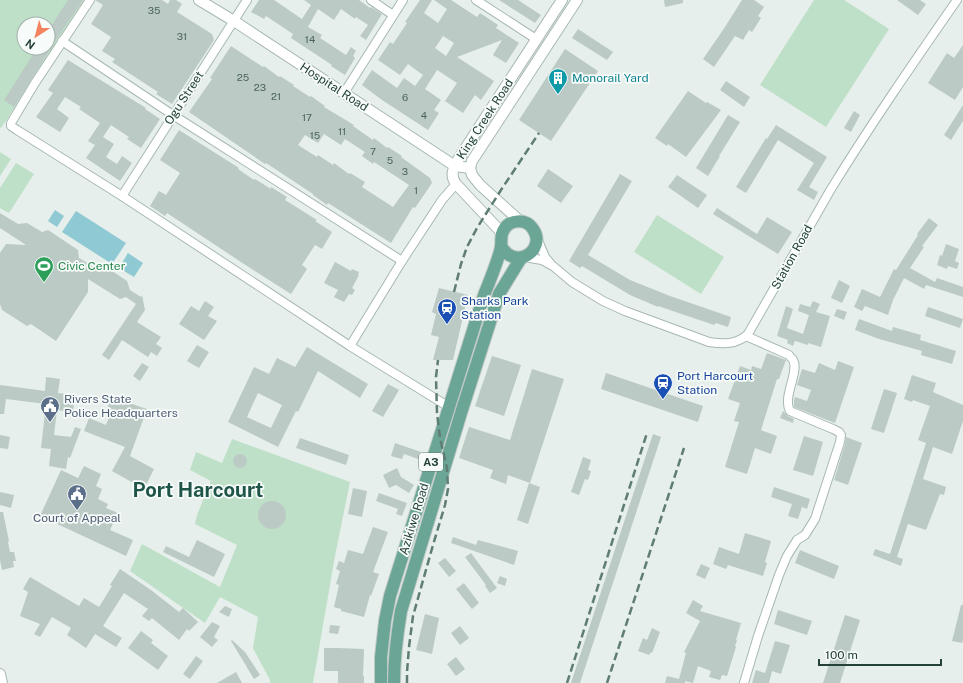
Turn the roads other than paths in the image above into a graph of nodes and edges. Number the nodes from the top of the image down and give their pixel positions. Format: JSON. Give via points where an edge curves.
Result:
{"nodes":[{"id":1,"x":90,"y":0,"type":"edge"},
{"id":2,"x":199,"y":0,"type":"edge"},
{"id":3,"x":247,"y":0,"type":"edge"},
{"id":4,"x":371,"y":0,"type":"edge"},
{"id":5,"x":402,"y":0,"type":"edge"},
{"id":6,"x":476,"y":0,"type":"edge"},
{"id":7,"x":562,"y":0,"type":"edge"},
{"id":8,"x":577,"y":0,"type":"edge"},
{"id":9,"x":957,"y":0,"type":"edge"},
{"id":10,"x":393,"y":15,"type":"junction"},
{"id":11,"x":234,"y":21,"type":"junction"},
{"id":12,"x":536,"y":40,"type":"junction"},
{"id":13,"x":62,"y":41,"type":"junction"},
{"id":14,"x":344,"y":93,"type":"junction"},
{"id":15,"x":173,"y":115,"type":"junction"},
{"id":16,"x":455,"y":166,"type":"junction"},
{"id":17,"x":470,"y":168,"type":"junction"},
{"id":18,"x":456,"y":184,"type":"junction"},
{"id":19,"x":122,"y":196,"type":"junction"},
{"id":20,"x":521,"y":222,"type":"junction"},
{"id":21,"x":502,"y":233,"type":"junction"},
{"id":22,"x":536,"y":236,"type":"junction"},
{"id":23,"x":501,"y":246,"type":"junction"},
{"id":24,"x":522,"y":257,"type":"junction"},
{"id":25,"x":402,"y":260,"type":"junction"},
{"id":26,"x":553,"y":266,"type":"junction"},
{"id":27,"x":746,"y":336,"type":"junction"},
{"id":28,"x":350,"y":346,"type":"junction"},
{"id":29,"x":449,"y":407,"type":"junction"},
{"id":30,"x":0,"y":674,"type":"edge"},
{"id":31,"x":2,"y":683,"type":"edge"},
{"id":32,"x":381,"y":683,"type":"edge"},
{"id":33,"x":394,"y":683,"type":"edge"},
{"id":34,"x":744,"y":683,"type":"edge"}],
"edges":[{"from":1,"to":13,"type":"street"},
{"from":2,"to":11,"type":"street","name":"Hospital Road"},
{"from":3,"to":11,"type":"street","name":"Ogu Street"},
{"from":4,"to":10,"type":"street"},
{"from":5,"to":10,"type":"street"},
{"from":6,"to":12,"type":"street"},
{"from":7,"to":12,"type":"street","name":"King Creek Road"},
{"from":8,"to":17,"type":"street","name":"King Creek Road","via":[[472,161]]},
{"from":9,"to":27,"type":"street","name":"Station Road","via":[[850,159]]},
{"from":10,"to":14,"type":"street"},
{"from":11,"to":14,"type":"street","name":"Hospital Road"},
{"from":11,"to":15,"type":"street","name":"Ogu Street"},
{"from":12,"to":16,"type":"street","name":"King Creek Road"},
{"from":13,"to":15,"type":"street"},
{"from":13,"to":19,"type":"street","via":[[11,126]]},
{"from":14,"to":16,"type":"street","name":"Hospital Road"},
{"from":15,"to":19,"type":"street","name":"Ogu Street"},
{"from":15,"to":25,"type":"street"},
{"from":16,"to":17,"type":"street","name":"Hospital Road"},
{"from":16,"to":18,"type":"street","name":"King Creek Road","via":[[452,174]]},
{"from":17,"to":20,"type":"street","name":"King Creek Road","via":[[472,176],[480,185]]},
{"from":18,"to":21,"type":"street"},
{"from":18,"to":25,"type":"street","via":[[442,200]]},
{"from":19,"to":28,"type":"street"},
{"from":20,"to":21,"type":"main road","via":[[507,225]]},
{"from":20,"to":22,"type":"main road","via":[[528,224]]},
{"from":21,"to":23,"type":"main road","number":"A3"},
{"from":22,"to":24,"type":"main road","number":"A3","via":[[534,249]]},
{"from":22,"to":26,"type":"street"},
{"from":23,"to":24,"type":"main road","via":[[509,255]]},
{"from":23,"to":29,"type":"main road","name":"Azikiwe Road","number":"A3"},
{"from":24,"to":26,"type":"street","via":[[542,260]]},
{"from":24,"to":33,"type":"main road","name":"Azikiwe Road","number":"A3","via":[[499,294],[404,598],[396,637]]},
{"from":25,"to":28,"type":"street"},
{"from":26,"to":27,"type":"street","via":[[572,282],[603,301],[695,337],[723,344],[736,342]]},
{"from":27,"to":34,"type":"street","via":[[789,355],[794,360],[795,367],[788,399],[790,411],[833,429],[841,435],[815,519],[805,535],[797,540],[779,575]]},
{"from":28,"to":29,"type":"street"},
{"from":29,"to":32,"type":"main road","name":"Azikiwe Road","number":"A3","via":[[390,596],[381,657]]},
{"from":30,"to":31,"type":"street"}]}
